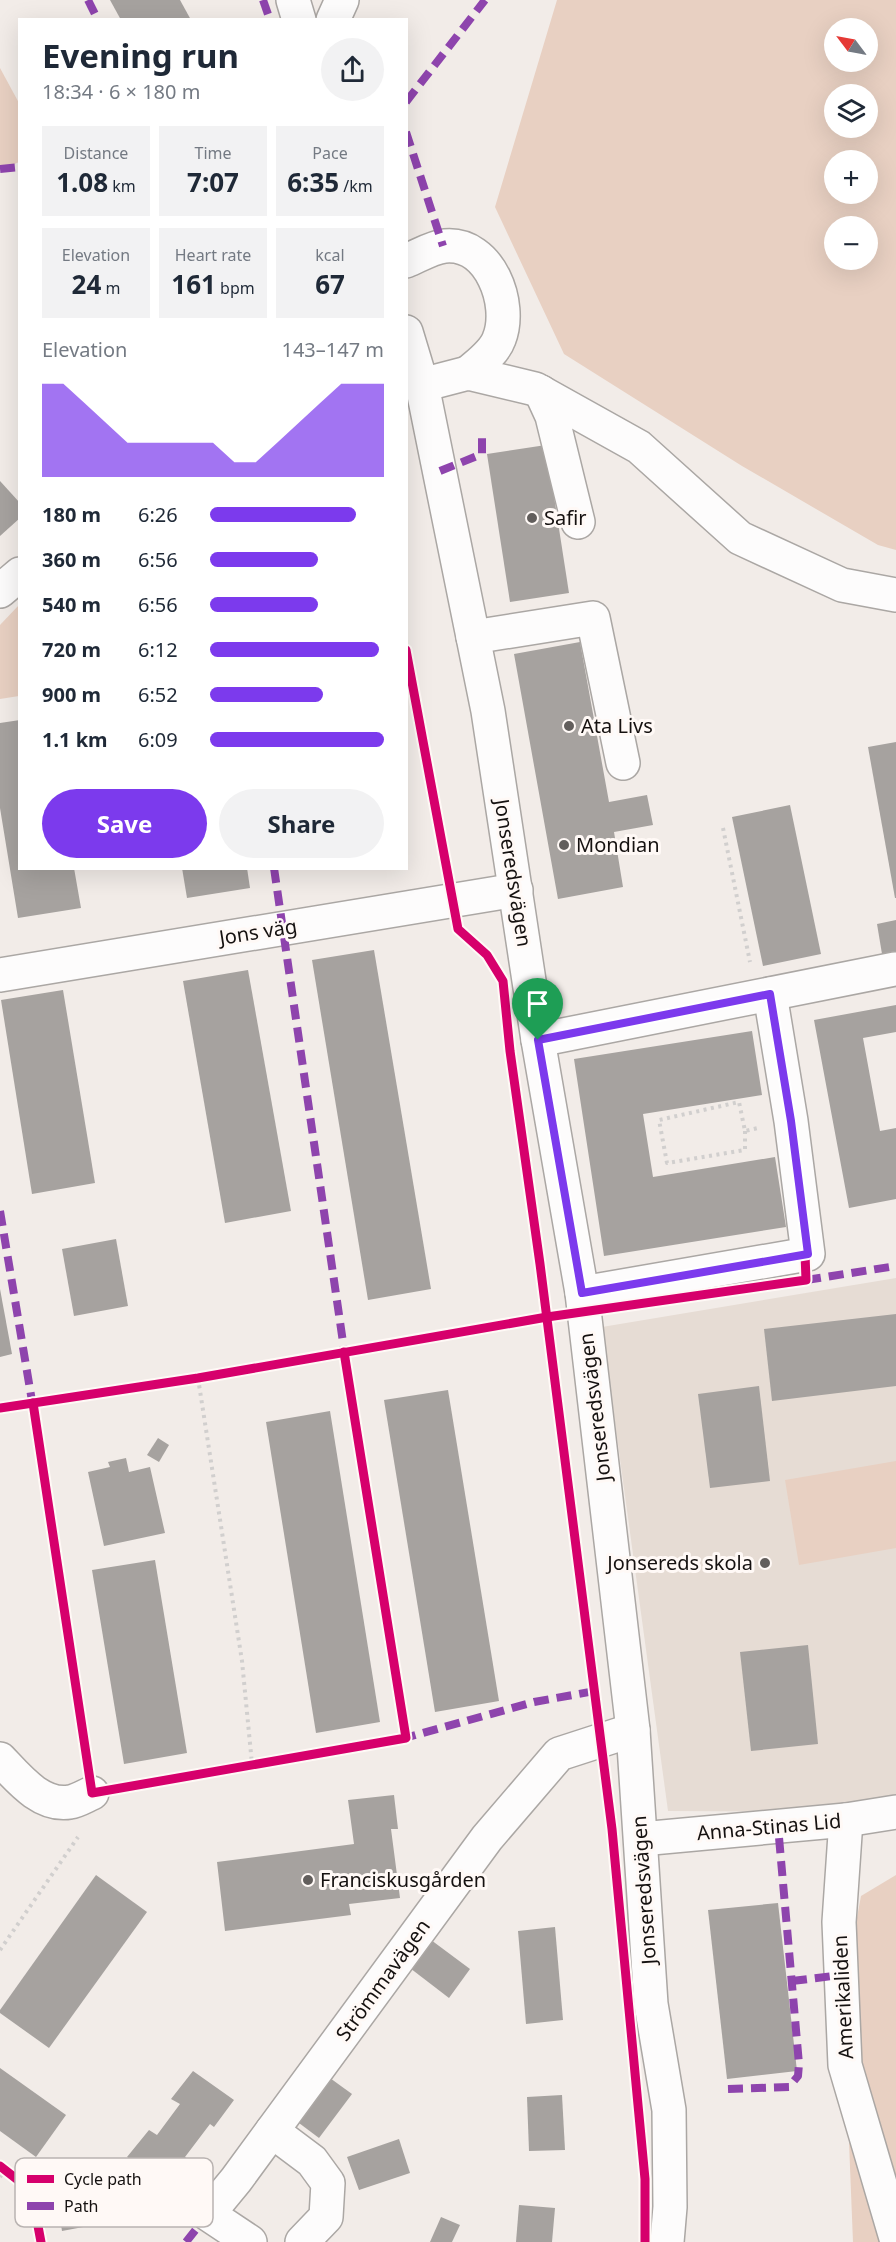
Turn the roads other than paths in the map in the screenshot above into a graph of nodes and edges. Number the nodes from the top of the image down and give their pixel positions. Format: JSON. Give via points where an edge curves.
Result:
{"nodes":[{"id":1,"x":293,"y":0,"type":"edge"},
{"id":2,"x":342,"y":0,"type":"edge"},
{"id":3,"x":298,"y":18,"type":"edge"},
{"id":4,"x":334,"y":18,"type":"edge"},
{"id":5,"x":408,"y":260,"type":"edge"},
{"id":6,"x":408,"y":339,"type":"edge"},
{"id":7,"x":468,"y":373,"type":"junction"},
{"id":8,"x":422,"y":385,"type":"junction"},
{"id":9,"x":541,"y":392,"type":"junction"},
{"id":10,"x":578,"y":522,"type":"dead end"},
{"id":11,"x":18,"y":576,"type":"edge"},
{"id":12,"x":0,"y":591,"type":"edge"},
{"id":13,"x":896,"y":595,"type":"edge"},
{"id":14,"x":473,"y":637,"type":"junction"},
{"id":15,"x":623,"y":763,"type":"dead end"},
{"id":16,"x":516,"y":890,"type":"junction"},
{"id":17,"x":895,"y":969,"type":"edge"},
{"id":18,"x":0,"y":975,"type":"edge"},
{"id":19,"x":764,"y":996,"type":"junction"},
{"id":20,"x":538,"y":1040,"type":"junction"},
{"id":21,"x":582,"y":1293,"type":"junction"},
{"id":22,"x":633,"y":1730,"type":"junction"},
{"id":23,"x":0,"y":1759,"type":"edge"},
{"id":24,"x":92,"y":1793,"type":"road end"},
{"id":25,"x":896,"y":1812,"type":"edge"},
{"id":26,"x":846,"y":1820,"type":"junction"},
{"id":27,"x":641,"y":1839,"type":"junction"},
{"id":28,"x":272,"y":2131,"type":"junction"},
{"id":29,"x":213,"y":2206,"type":"edge"},
{"id":30,"x":213,"y":2218,"type":"edge"},
{"id":31,"x":896,"y":2238,"type":"edge"},
{"id":32,"x":250,"y":2242,"type":"edge"},
{"id":33,"x":302,"y":2242,"type":"edge"},
{"id":34,"x":667,"y":2242,"type":"edge"}],
"edges":[{"from":1,"to":3,"type":"street"},
{"from":2,"to":4,"type":"street"},
{"from":5,"to":7,"type":"street","via":[[443,246],[458,246],[472,252],[488,267],[500,288],[505,316],[499,341]]},
{"from":6,"to":8,"type":"street","name":"Jonseredsvägen"},
{"from":7,"to":8,"type":"street"},
{"from":7,"to":9,"type":"street"},
{"from":8,"to":14,"type":"street","name":"Jonseredsvägen"},
{"from":9,"to":10,"type":"street","via":[[552,416]]},
{"from":9,"to":13,"type":"street","via":[[639,447],[740,538],[842,585]]},
{"from":11,"to":12,"type":"street"},
{"from":14,"to":15,"type":"street","via":[[593,618]]},
{"from":14,"to":16,"type":"street","name":"Jonseredsvägen"},
{"from":16,"to":18,"type":"street","name":"Jons väg"},
{"from":16,"to":20,"type":"street","name":"Jonseredsvägen"},
{"from":17,"to":19,"type":"street"},
{"from":19,"to":20,"type":"street"},
{"from":19,"to":21,"type":"street","via":[[791,1121],[808,1254]]},
{"from":20,"to":21,"type":"street","name":"Jonseredsvägen"},
{"from":21,"to":22,"type":"street","name":"Jonseredsvägen"},
{"from":22,"to":27,"type":"street","name":"Jonseredsvägen"},
{"from":22,"to":28,"type":"street","name":"Strömmavägen","via":[[559,1754],[488,1838]]},
{"from":23,"to":24,"type":"street","via":[[49,1802],[70,1802]]},
{"from":25,"to":26,"type":"street","name":"Anna-Stinas Lid"},
{"from":26,"to":27,"type":"street","name":"Anna-Stinas Lid"},
{"from":26,"to":31,"type":"street","name":"Amerikaliden","via":[[839,1922],[845,2065]]},
{"from":27,"to":34,"type":"street","name":"Jonseredsvägen","via":[[651,2004],[669,2110]]},
{"from":28,"to":29,"type":"street","name":"Strömmavägen"},
{"from":28,"to":33,"type":"street","via":[[312,2161],[328,2182],[326,2217]]},
{"from":30,"to":32,"type":"street","name":"Strömmavägen"}]}
